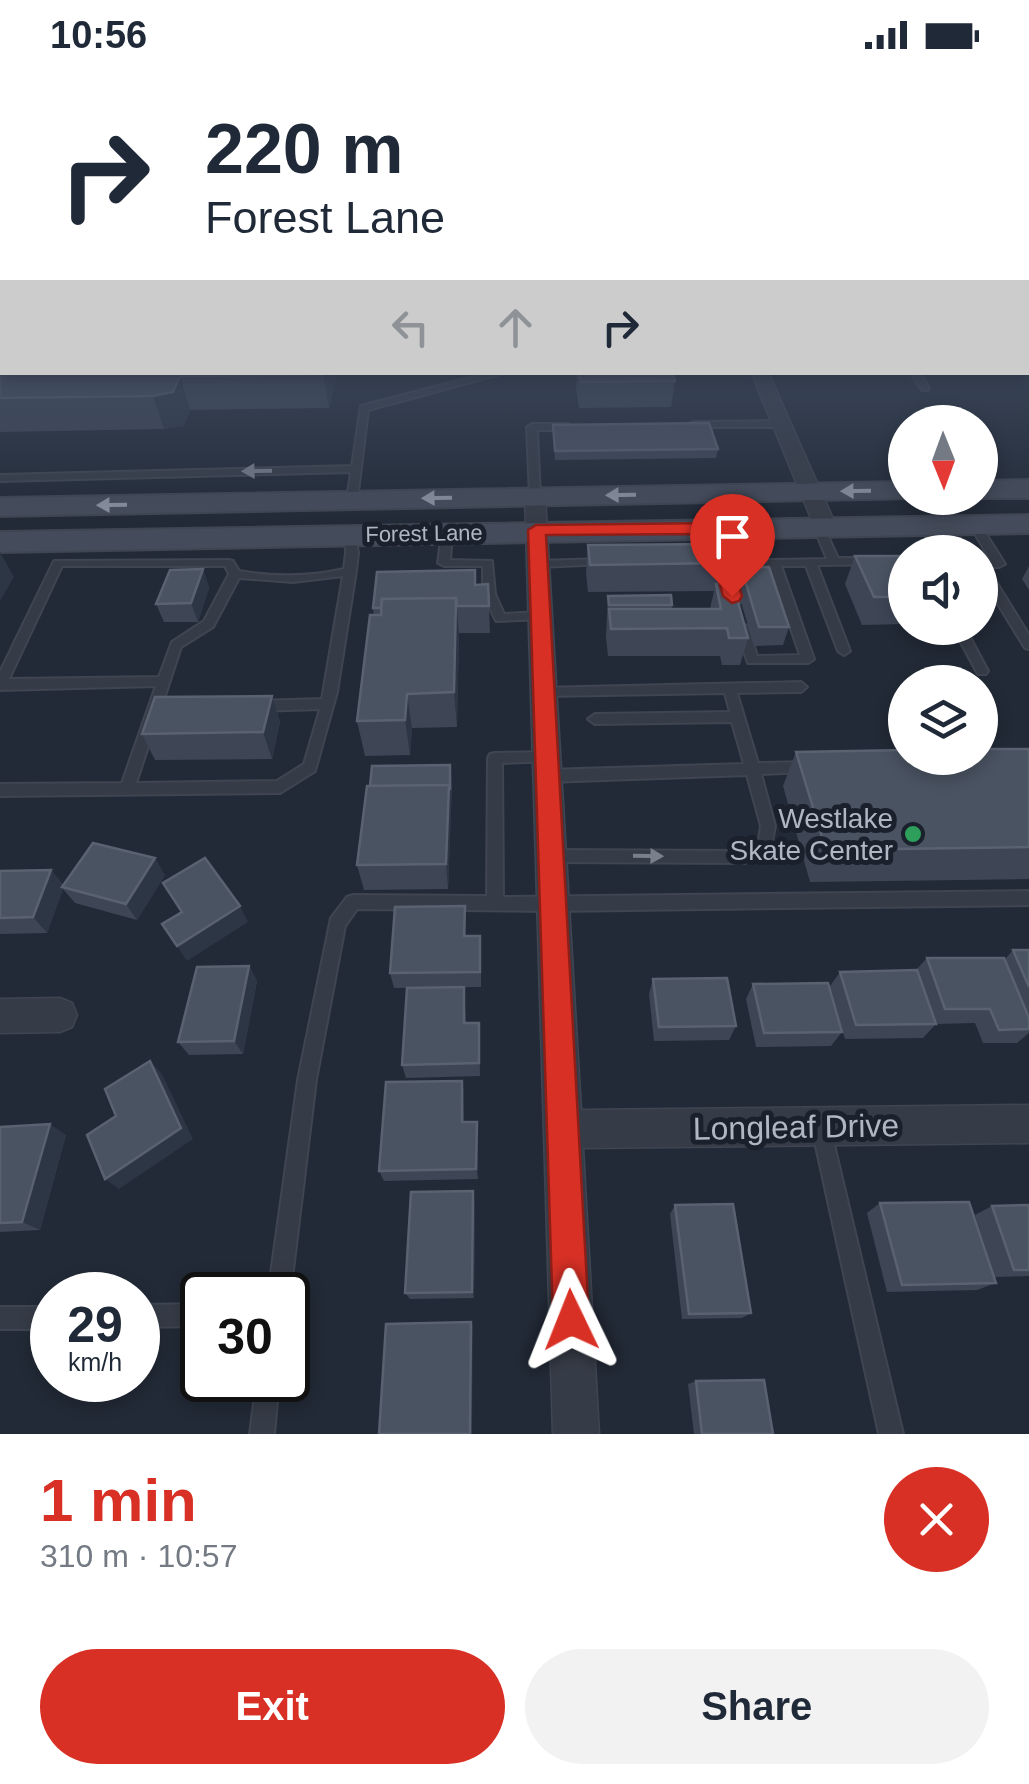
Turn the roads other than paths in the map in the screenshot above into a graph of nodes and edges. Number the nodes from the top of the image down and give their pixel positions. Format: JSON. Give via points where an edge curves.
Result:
{"nodes":[{"id":1,"x":412,"y":396,"type":"edge"},
{"id":2,"x":769,"y":396,"type":"edge"},
{"id":3,"x":781,"y":424,"type":"junction"},
{"id":4,"x":686,"y":425,"type":"edge"},
{"id":5,"x":590,"y":426,"type":"edge"},
{"id":6,"x":0,"y":478,"type":"edge"},
{"id":7,"x":353,"y":484,"type":"junction"},
{"id":8,"x":998,"y":490,"type":"edge"},
{"id":9,"x":1029,"y":490,"type":"edge"},
{"id":10,"x":888,"y":491,"type":"edge"},
{"id":11,"x":812,"y":492,"type":"junction"},
{"id":12,"x":535,"y":496,"type":"junction"},
{"id":13,"x":0,"y":507,"type":"edge"},
{"id":14,"x":1029,"y":524,"type":"edge"},
{"id":15,"x":975,"y":525,"type":"junction"},
{"id":16,"x":713,"y":528,"type":"junction"},
{"id":17,"x":823,"y":528,"type":"junction"},
{"id":18,"x":536,"y":530,"type":"junction"},
{"id":19,"x":447,"y":532,"type":"junction"},
{"id":20,"x":350,"y":535,"type":"junction"},
{"id":21,"x":981,"y":535,"type":"edge"},
{"id":22,"x":0,"y":542,"type":"edge"},
{"id":23,"x":233,"y":558,"type":"junction"},
{"id":24,"x":888,"y":561,"type":"edge"},
{"id":25,"x":610,"y":562,"type":"edge"},
{"id":26,"x":774,"y":562,"type":"junction"},
{"id":27,"x":810,"y":562,"type":"junction"},
{"id":28,"x":834,"y":562,"type":"junction"},
{"id":29,"x":538,"y":564,"type":"junction"},
{"id":30,"x":722,"y":565,"type":"junction"},
{"id":31,"x":350,"y":570,"type":"junction"},
{"id":32,"x":998,"y":594,"type":"edge"},
{"id":33,"x":540,"y":616,"type":"junction"},
{"id":34,"x":1029,"y":645,"type":"edge"},
{"id":35,"x":844,"y":650,"type":"dead end"},
{"id":36,"x":163,"y":681,"type":"junction"},
{"id":37,"x":0,"y":685,"type":"edge"},
{"id":38,"x":801,"y":688,"type":"dead end"},
{"id":39,"x":730,"y":689,"type":"junction"},
{"id":40,"x":544,"y":691,"type":"junction"},
{"id":41,"x":326,"y":704,"type":"junction"},
{"id":42,"x":250,"y":706,"type":"edge"},
{"id":43,"x":154,"y":708,"type":"junction"},
{"id":44,"x":174,"y":708,"type":"edge"},
{"id":45,"x":738,"y":717,"type":"junction"},
{"id":46,"x":595,"y":718,"type":"dead end"},
{"id":47,"x":830,"y":766,"type":"edge"},
{"id":48,"x":547,"y":767,"type":"junction"},
{"id":49,"x":754,"y":769,"type":"junction"},
{"id":50,"x":127,"y":789,"type":"junction"},
{"id":51,"x":0,"y":790,"type":"edge"},
{"id":52,"x":551,"y":856,"type":"junction"},
{"id":53,"x":1029,"y":898,"type":"edge"},
{"id":54,"x":494,"y":903,"type":"junction"},
{"id":55,"x":553,"y":904,"type":"junction"},
{"id":56,"x":60,"y":1015,"type":"dead end"},
{"id":57,"x":0,"y":1016,"type":"edge"},
{"id":58,"x":1029,"y":1124,"type":"edge"},
{"id":59,"x":820,"y":1126,"type":"junction"},
{"id":60,"x":563,"y":1129,"type":"junction"},
{"id":61,"x":283,"y":1272,"type":"edge"},
{"id":62,"x":0,"y":1318,"type":"edge"},
{"id":63,"x":30,"y":1318,"type":"edge"},
{"id":64,"x":266,"y":1402,"type":"edge"},
{"id":65,"x":262,"y":1434,"type":"edge"},
{"id":66,"x":576,"y":1434,"type":"edge"},
{"id":67,"x":891,"y":1434,"type":"edge"}],
"edges":[{"from":1,"to":7,"type":"lane","via":[[364,408]]},
{"from":2,"to":3,"type":"street"},
{"from":3,"to":4,"type":"lane"},
{"from":3,"to":11,"type":"street"},
{"from":5,"to":12,"type":"lane","via":[[532,427]]},
{"from":7,"to":6,"type":"lane","one_way":true},
{"from":12,"to":7,"type":"main road","name":"Forest Lane","one_way":true},
{"from":7,"to":13,"type":"main road","name":"Forest Lane","one_way":true},
{"from":7,"to":20,"type":"main road"},
{"from":8,"to":9,"type":"main road"},
{"from":10,"to":11,"type":"main road","name":"Forest Lane","one_way":true},
{"from":11,"to":12,"type":"main road","name":"Forest Lane","one_way":true},
{"from":11,"to":17,"type":"street"},
{"from":12,"to":18,"type":"street"},
{"from":14,"to":15,"type":"main road","name":"Forest Lane"},
{"from":15,"to":17,"type":"main road","name":"Forest Lane"},
{"from":15,"to":21,"type":"lane"},
{"from":16,"to":17,"type":"main road","name":"Forest Lane"},
{"from":16,"to":18,"type":"main road","name":"Forest Lane","via":[[679,537]]},
{"from":16,"to":30,"type":"lane"},
{"from":17,"to":28,"type":"lane"},
{"from":18,"to":19,"type":"main road","name":"Forest Lane"},
{"from":18,"to":29,"type":"street"},
{"from":19,"to":20,"type":"main road","name":"Forest Lane"},
{"from":19,"to":33,"type":"lane","via":[[444,563],[488,563],[489,594],[500,618]]},
{"from":20,"to":23,"type":"main road","name":"Forest Lane"},
{"from":20,"to":31,"type":"lane"},
{"from":22,"to":23,"type":"main road","name":"Forest Lane"},
{"from":23,"to":31,"type":"lane","via":[[318,578]]},
{"from":23,"to":36,"type":"lane","via":[[209,624],[176,645]]},
{"from":23,"to":37,"type":"lane","via":[[58,564]]},
{"from":24,"to":28,"type":"lane"},
{"from":25,"to":29,"type":"lane"},
{"from":26,"to":27,"type":"lane"},
{"from":26,"to":30,"type":"lane"},
{"from":26,"to":30,"type":"lane","via":[[808,660],[752,660]]},
{"from":27,"to":28,"type":"lane"},
{"from":27,"to":35,"type":"lane"},
{"from":29,"to":33,"type":"street"},
{"from":31,"to":41,"type":"lane"},
{"from":32,"to":34,"type":"lane"},
{"from":33,"to":40,"type":"street"},
{"from":36,"to":37,"type":"lane"},
{"from":36,"to":43,"type":"lane"},
{"from":38,"to":39,"type":"lane"},
{"from":39,"to":40,"type":"lane"},
{"from":39,"to":45,"type":"lane"},
{"from":40,"to":48,"type":"street"},
{"from":41,"to":42,"type":"lane"},
{"from":41,"to":50,"type":"lane","via":[[310,767],[280,788]]},
{"from":43,"to":44,"type":"lane"},
{"from":43,"to":50,"type":"lane"},
{"from":45,"to":46,"type":"lane"},
{"from":45,"to":49,"type":"lane"},
{"from":47,"to":49,"type":"lane"},
{"from":48,"to":49,"type":"lane"},
{"from":48,"to":52,"type":"street"},
{"from":48,"to":54,"type":"lane","via":[[494,758]]},
{"from":52,"to":49,"type":"lane","one_way":true,"via":[[745,858],[765,849],[768,826]]},
{"from":50,"to":51,"type":"lane"},
{"from":52,"to":55,"type":"street"},
{"from":53,"to":55,"type":"lane"},
{"from":54,"to":55,"type":"lane"},
{"from":54,"to":61,"type":"lane","via":[[353,902],[343,911],[307,1080]]},
{"from":55,"to":60,"type":"street"},
{"from":56,"to":57,"type":"street"},
{"from":58,"to":59,"type":"street","name":"Longleaf Drive"},
{"from":59,"to":60,"type":"street","name":"Longleaf Drive"},
{"from":59,"to":67,"type":"lane"},
{"from":60,"to":66,"type":"street"},
{"from":62,"to":63,"type":"lane"},
{"from":64,"to":65,"type":"lane"}]}
